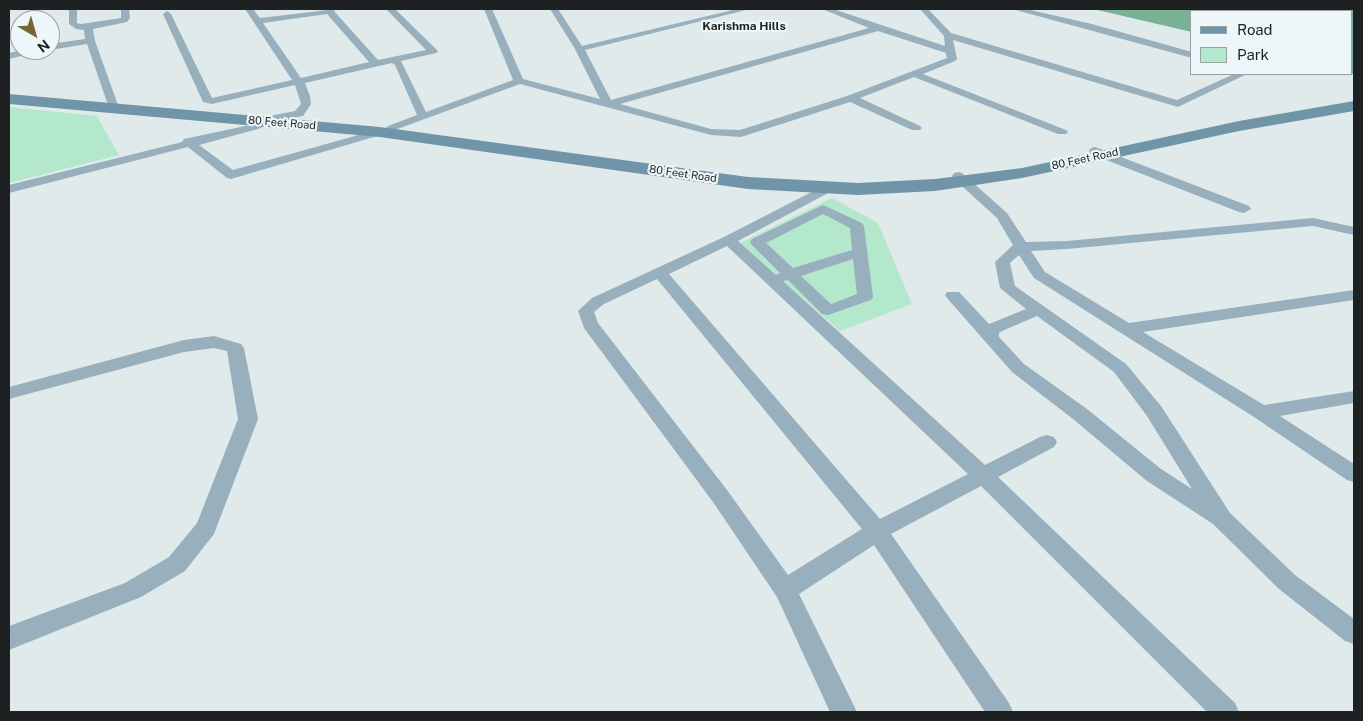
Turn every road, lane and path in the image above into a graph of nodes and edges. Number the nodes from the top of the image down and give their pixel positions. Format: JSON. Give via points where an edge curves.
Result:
{"nodes":[{"id":1,"x":73,"y":9,"type":"edge"},
{"id":2,"x":125,"y":9,"type":"edge"},
{"id":3,"x":248,"y":9,"type":"edge"},
{"id":4,"x":390,"y":9,"type":"edge"},
{"id":5,"x":488,"y":9,"type":"edge"},
{"id":6,"x":554,"y":9,"type":"edge"},
{"id":7,"x":703,"y":9,"type":"edge"},
{"id":8,"x":746,"y":9,"type":"edge"},
{"id":9,"x":826,"y":9,"type":"edge"},
{"id":10,"x":924,"y":9,"type":"edge"},
{"id":11,"x":1016,"y":9,"type":"edge"},
{"id":12,"x":330,"y":10,"type":"edge"},
{"id":13,"x":167,"y":14,"type":"dead end"},
{"id":14,"x":719,"y":15,"type":"junction"},
{"id":15,"x":257,"y":21,"type":"junction"},
{"id":16,"x":88,"y":27,"type":"junction"},
{"id":17,"x":878,"y":28,"type":"junction"},
{"id":18,"x":948,"y":35,"type":"junction"},
{"id":19,"x":90,"y":41,"type":"junction"},
{"id":20,"x":60,"y":46,"type":"edge"},
{"id":21,"x":580,"y":49,"type":"junction"},
{"id":22,"x":950,"y":51,"type":"junction"},
{"id":23,"x":1190,"y":54,"type":"edge"},
{"id":24,"x":394,"y":60,"type":"junction"},
{"id":25,"x":376,"y":64,"type":"junction"},
{"id":26,"x":914,"y":74,"type":"junction"},
{"id":27,"x":1240,"y":75,"type":"edge"},
{"id":28,"x":519,"y":81,"type":"junction"},
{"id":29,"x":300,"y":82,"type":"junction"},
{"id":30,"x":9,"y":98,"type":"edge"},
{"id":31,"x":851,"y":98,"type":"junction"},
{"id":32,"x":113,"y":104,"type":"junction"},
{"id":33,"x":608,"y":104,"type":"junction"},
{"id":34,"x":1351,"y":107,"type":"edge"},
{"id":35,"x":423,"y":117,"type":"junction"},
{"id":36,"x":269,"y":120,"type":"junction"},
{"id":37,"x":916,"y":128,"type":"dead end"},
{"id":38,"x":386,"y":130,"type":"junction"},
{"id":39,"x":1062,"y":132,"type":"dead end"},
{"id":40,"x":188,"y":142,"type":"junction"},
{"id":41,"x":1099,"y":153,"type":"junction"},
{"id":42,"x":960,"y":179,"type":"junction"},
{"id":43,"x":827,"y":188,"type":"junction"},
{"id":44,"x":9,"y":189,"type":"edge"},
{"id":45,"x":1244,"y":209,"type":"dead end"},
{"id":46,"x":1354,"y":231,"type":"edge"},
{"id":47,"x":729,"y":240,"type":"junction"},
{"id":48,"x":1020,"y":247,"type":"junction"},
{"id":49,"x":860,"y":252,"type":"junction"},
{"id":50,"x":659,"y":272,"type":"junction"},
{"id":51,"x":791,"y":274,"type":"junction"},
{"id":52,"x":772,"y":280,"type":"junction"},
{"id":53,"x":953,"y":295,"type":"dead end"},
{"id":54,"x":1354,"y":295,"type":"edge"},
{"id":55,"x":1038,"y":310,"type":"junction"},
{"id":56,"x":1126,"y":328,"type":"junction"},
{"id":57,"x":990,"y":336,"type":"junction"},
{"id":58,"x":9,"y":393,"type":"edge"},
{"id":59,"x":1354,"y":398,"type":"edge"},
{"id":60,"x":1261,"y":412,"type":"junction"},
{"id":61,"x":1047,"y":442,"type":"dead end"},
{"id":62,"x":1354,"y":474,"type":"edge"},
{"id":63,"x":984,"y":476,"type":"junction"},
{"id":64,"x":1222,"y":519,"type":"junction"},
{"id":65,"x":877,"y":531,"type":"junction"},
{"id":66,"x":785,"y":590,"type":"junction"},
{"id":67,"x":1354,"y":633,"type":"edge"},
{"id":68,"x":9,"y":638,"type":"edge"},
{"id":69,"x":844,"y":712,"type":"edge"},
{"id":70,"x":1000,"y":712,"type":"edge"},
{"id":71,"x":1226,"y":712,"type":"edge"}],
"edges":[{"from":1,"to":16,"type":"street","via":[[73,24]]},
{"from":2,"to":16,"type":"street","via":[[124,20]]},
{"from":3,"to":15,"type":"street"},
{"from":4,"to":24,"type":"street","via":[[433,51]]},
{"from":5,"to":28,"type":"street"},
{"from":6,"to":21,"type":"street"},
{"from":7,"to":14,"type":"street"},
{"from":8,"to":14,"type":"street"},
{"from":9,"to":17,"type":"street"},
{"from":10,"to":18,"type":"street"},
{"from":11,"to":23,"type":"street"},
{"from":12,"to":15,"type":"street"},
{"from":12,"to":25,"type":"street"},
{"from":13,"to":29,"type":"street","via":[[206,100],[220,101]]},
{"from":14,"to":21,"type":"street"},
{"from":15,"to":29,"type":"street"},
{"from":16,"to":19,"type":"street"},
{"from":17,"to":22,"type":"street"},
{"from":17,"to":33,"type":"street"},
{"from":18,"to":22,"type":"street"},
{"from":18,"to":27,"type":"street","via":[[1178,104]]},
{"from":19,"to":20,"type":"street"},
{"from":19,"to":32,"type":"street"},
{"from":21,"to":33,"type":"street"},
{"from":22,"to":26,"type":"street","via":[[952,59]]},
{"from":24,"to":25,"type":"street"},
{"from":24,"to":35,"type":"street","via":[[399,64]]},
{"from":25,"to":29,"type":"street"},
{"from":26,"to":31,"type":"street"},
{"from":26,"to":39,"type":"street"},
{"from":28,"to":33,"type":"street"},
{"from":28,"to":35,"type":"street"},
{"from":29,"to":36,"type":"street","via":[[306,106],[299,114]]},
{"from":30,"to":32,"type":"main road","name":"80 Feet Road"},
{"from":30,"to":36,"type":"main road","name":"80 Feet Road"},
{"from":31,"to":33,"type":"street","via":[[741,134],[711,132]]},
{"from":31,"to":37,"type":"street"},
{"from":32,"to":36,"type":"main road","name":"80 Feet Road"},
{"from":34,"to":41,"type":"main road","name":"80 Feet Road"},
{"from":35,"to":38,"type":"street"},
{"from":36,"to":38,"type":"main road","name":"80 Feet Road"},
{"from":36,"to":40,"type":"street","via":[[254,127]]},
{"from":38,"to":40,"type":"street","via":[[231,176]]},
{"from":38,"to":42,"type":"main road","name":"80 Feet Road","via":[[778,180],[881,183]]},
{"from":38,"to":43,"type":"main road","name":"80 Feet Road","via":[[714,179]]},
{"from":40,"to":44,"type":"street"},
{"from":41,"to":42,"type":"main road","name":"80 Feet Road","via":[[1022,173]]},
{"from":41,"to":45,"type":"street"},
{"from":42,"to":43,"type":"main road","name":"80 Feet Road","via":[[884,188]]},
{"from":42,"to":48,"type":"street","via":[[1002,216]]},
{"from":43,"to":47,"type":"street"},
{"from":46,"to":48,"type":"street","via":[[1313,222]]},
{"from":47,"to":50,"type":"street"},
{"from":47,"to":52,"type":"street"},
{"from":48,"to":55,"type":"street","via":[[1002,262],[1008,288]]},
{"from":48,"to":56,"type":"street","via":[[1039,275]]},
{"from":49,"to":51,"type":"street"},
{"from":49,"to":51,"type":"street","via":[[865,297],[828,310]]},
{"from":49,"to":51,"type":"street","via":[[857,226],[823,208],[757,242]]},
{"from":50,"to":65,"type":"street"},
{"from":50,"to":66,"type":"street","via":[[598,301],[586,311],[590,324],[720,496]]},
{"from":51,"to":52,"type":"street"},
{"from":52,"to":63,"type":"street"},
{"from":53,"to":57,"type":"street"},
{"from":54,"to":56,"type":"street"},
{"from":55,"to":57,"type":"street","via":[[996,327]]},
{"from":55,"to":64,"type":"street","via":[[1120,368],[1154,411]]},
{"from":56,"to":60,"type":"street"},
{"from":57,"to":64,"type":"street","via":[[1018,368],[1128,455]]},
{"from":58,"to":68,"type":"street","via":[[184,346],[214,342],[235,348],[248,419],[206,528],[177,564],[133,590]]},
{"from":59,"to":60,"type":"street"},
{"from":60,"to":62,"type":"street"},
{"from":61,"to":63,"type":"street"},
{"from":63,"to":65,"type":"street"},
{"from":63,"to":71,"type":"street"},
{"from":64,"to":67,"type":"street","via":[[1287,582]]},
{"from":65,"to":66,"type":"street"},
{"from":65,"to":70,"type":"street"},
{"from":66,"to":69,"type":"street"}]}
